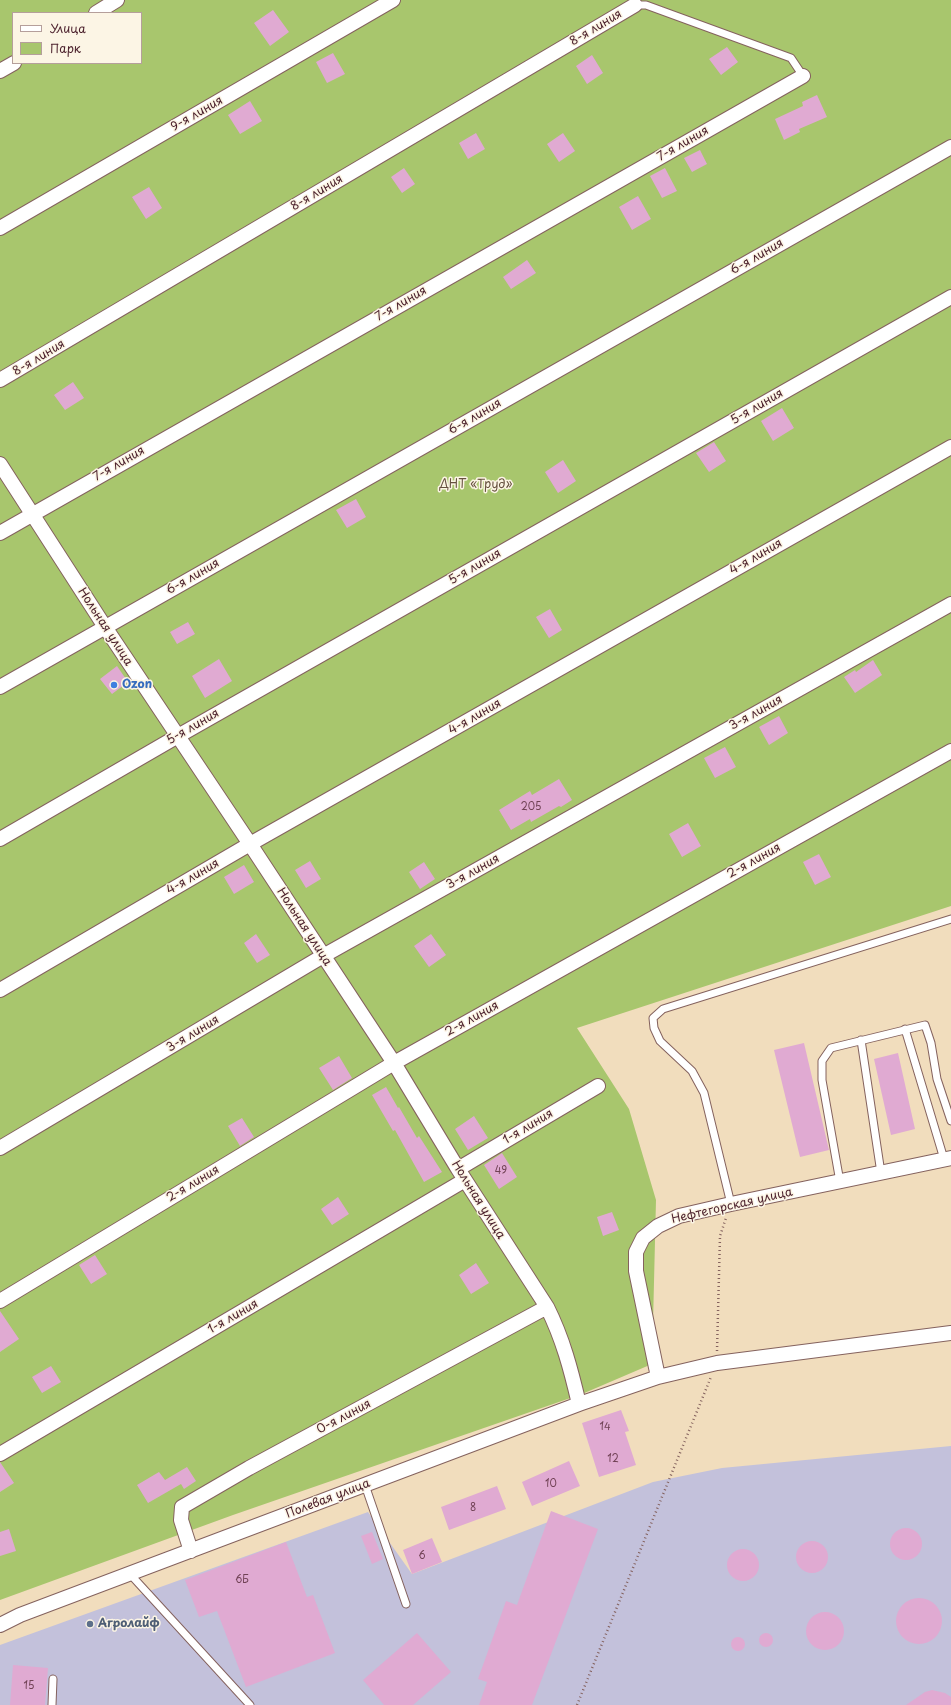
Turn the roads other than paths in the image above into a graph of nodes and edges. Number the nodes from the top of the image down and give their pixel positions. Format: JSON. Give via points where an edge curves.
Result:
{"nodes":[{"id":1,"x":117,"y":0,"type":"edge"},
{"id":2,"x":393,"y":0,"type":"edge"},
{"id":3,"x":633,"y":3,"type":"edge"},
{"id":4,"x":98,"y":12,"type":"edge"},
{"id":5,"x":12,"y":64,"type":"edge"},
{"id":6,"x":0,"y":71,"type":"edge"},
{"id":7,"x":802,"y":76,"type":"joint"},
{"id":8,"x":951,"y":147,"type":"edge"},
{"id":9,"x":0,"y":228,"type":"edge"},
{"id":10,"x":951,"y":297,"type":"edge"},
{"id":11,"x":0,"y":380,"type":"edge"},
{"id":12,"x":951,"y":447,"type":"edge"},
{"id":13,"x":0,"y":464,"type":"edge"},
{"id":14,"x":33,"y":513,"type":"junction"},
{"id":15,"x":0,"y":533,"type":"edge"},
{"id":16,"x":951,"y":604,"type":"edge"},
{"id":17,"x":105,"y":627,"type":"junction"},
{"id":18,"x":0,"y":687,"type":"edge"},
{"id":19,"x":178,"y":736,"type":"junction"},
{"id":20,"x":951,"y":750,"type":"edge"},
{"id":21,"x":0,"y":838,"type":"edge"},
{"id":22,"x":250,"y":844,"type":"junction"},
{"id":23,"x":951,"y":919,"type":"edge"},
{"id":24,"x":323,"y":956,"type":"junction"},
{"id":25,"x":0,"y":990,"type":"edge"},
{"id":26,"x":905,"y":1029,"type":"junction"},
{"id":27,"x":861,"y":1040,"type":"junction"},
{"id":28,"x":394,"y":1062,"type":"junction"},
{"id":29,"x":598,"y":1086,"type":"dead end"},
{"id":30,"x":951,"y":1121,"type":"edge"},
{"id":31,"x":0,"y":1148,"type":"edge"},
{"id":32,"x":948,"y":1159,"type":"edge"},
{"id":33,"x":881,"y":1173,"type":"junction"},
{"id":34,"x":462,"y":1175,"type":"junction"},
{"id":35,"x":840,"y":1182,"type":"junction"},
{"id":36,"x":731,"y":1204,"type":"junction"},
{"id":37,"x":0,"y":1301,"type":"edge"},
{"id":38,"x":547,"y":1307,"type":"junction"},
{"id":39,"x":951,"y":1333,"type":"edge"},
{"id":40,"x":658,"y":1377,"type":"junction"},
{"id":41,"x":579,"y":1404,"type":"junction"},
{"id":42,"x":0,"y":1454,"type":"edge"},
{"id":43,"x":365,"y":1485,"type":"junction"},
{"id":44,"x":191,"y":1551,"type":"junction"},
{"id":45,"x":130,"y":1574,"type":"junction"},
{"id":46,"x":406,"y":1604,"type":"dead end"},
{"id":47,"x":0,"y":1625,"type":"edge"},
{"id":48,"x":53,"y":1679,"type":"dead end"},
{"id":49,"x":52,"y":1705,"type":"edge"},
{"id":50,"x":250,"y":1705,"type":"edge"}],
"edges":[{"from":1,"to":4,"type":"street"},
{"from":2,"to":9,"type":"street","name":"9-я линия"},
{"from":3,"to":7,"type":"lane","via":[[646,5],[791,58]]},
{"from":3,"to":11,"type":"street","name":"8-я линия"},
{"from":5,"to":6,"type":"street"},
{"from":7,"to":14,"type":"street","name":"7-я линия"},
{"from":8,"to":17,"type":"street","name":"6-я линия"},
{"from":10,"to":19,"type":"street","name":"5-я линия"},
{"from":12,"to":22,"type":"street","name":"4-я линия"},
{"from":13,"to":14,"type":"street","name":"Нольная улица"},
{"from":14,"to":15,"type":"street","name":"7-я линия"},
{"from":14,"to":17,"type":"street","name":"Нольная улица"},
{"from":16,"to":24,"type":"street","name":"3-я линия"},
{"from":17,"to":18,"type":"street","name":"6-я линия"},
{"from":17,"to":19,"type":"street","name":"Нольная улица"},
{"from":19,"to":21,"type":"street","name":"5-я линия"},
{"from":19,"to":22,"type":"street","name":"Нольная улица"},
{"from":20,"to":28,"type":"street","name":"2-я линия"},
{"from":22,"to":24,"type":"street","name":"Нольная улица"},
{"from":22,"to":25,"type":"street","name":"4-я линия"},
{"from":23,"to":36,"type":"lane","via":[[663,1009],[653,1018],[660,1041],[692,1071],[704,1093]]},
{"from":24,"to":28,"type":"street","name":"Нольная улица"},
{"from":24,"to":31,"type":"street","name":"3-я линия"},
{"from":26,"to":27,"type":"lane"},
{"from":26,"to":30,"type":"lane","via":[[925,1025],[932,1043],[937,1079]]},
{"from":26,"to":32,"type":"lane"},
{"from":27,"to":33,"type":"lane"},
{"from":27,"to":35,"type":"lane","via":[[831,1048],[822,1061],[822,1080]]},
{"from":28,"to":34,"type":"street","name":"Нольная улица"},
{"from":28,"to":37,"type":"street","name":"2-я линия"},
{"from":29,"to":34,"type":"street","name":"1-я линия"},
{"from":32,"to":33,"type":"street","name":"Нефтегорская улица"},
{"from":33,"to":35,"type":"street","name":"Нефтегорская улица"},
{"from":34,"to":38,"type":"street","name":"Нольная улица"},
{"from":34,"to":42,"type":"street","name":"1-я линия"},
{"from":35,"to":36,"type":"street","name":"Нефтегорская улица"},
{"from":36,"to":40,"type":"street","name":"Нефтегорская улица","via":[[679,1216],[658,1226],[643,1238],[636,1252],[636,1271]]},
{"from":38,"to":41,"type":"street","name":"Нольная улица","via":[[568,1357]]},
{"from":38,"to":44,"type":"street","name":"0-я линия","via":[[249,1468],[182,1507],[180,1520]]},
{"from":39,"to":40,"type":"street","via":[[717,1364]]},
{"from":40,"to":41,"type":"street","name":"Полевая улица"},
{"from":41,"to":43,"type":"street","name":"Полевая улица"},
{"from":43,"to":44,"type":"street","name":"Полевая улица"},
{"from":43,"to":46,"type":"lane"},
{"from":44,"to":45,"type":"street","name":"Полевая улица"},
{"from":45,"to":47,"type":"street","name":"Полевая улица","via":[[20,1615]]},
{"from":45,"to":50,"type":"lane"},
{"from":48,"to":49,"type":"lane"}]}
